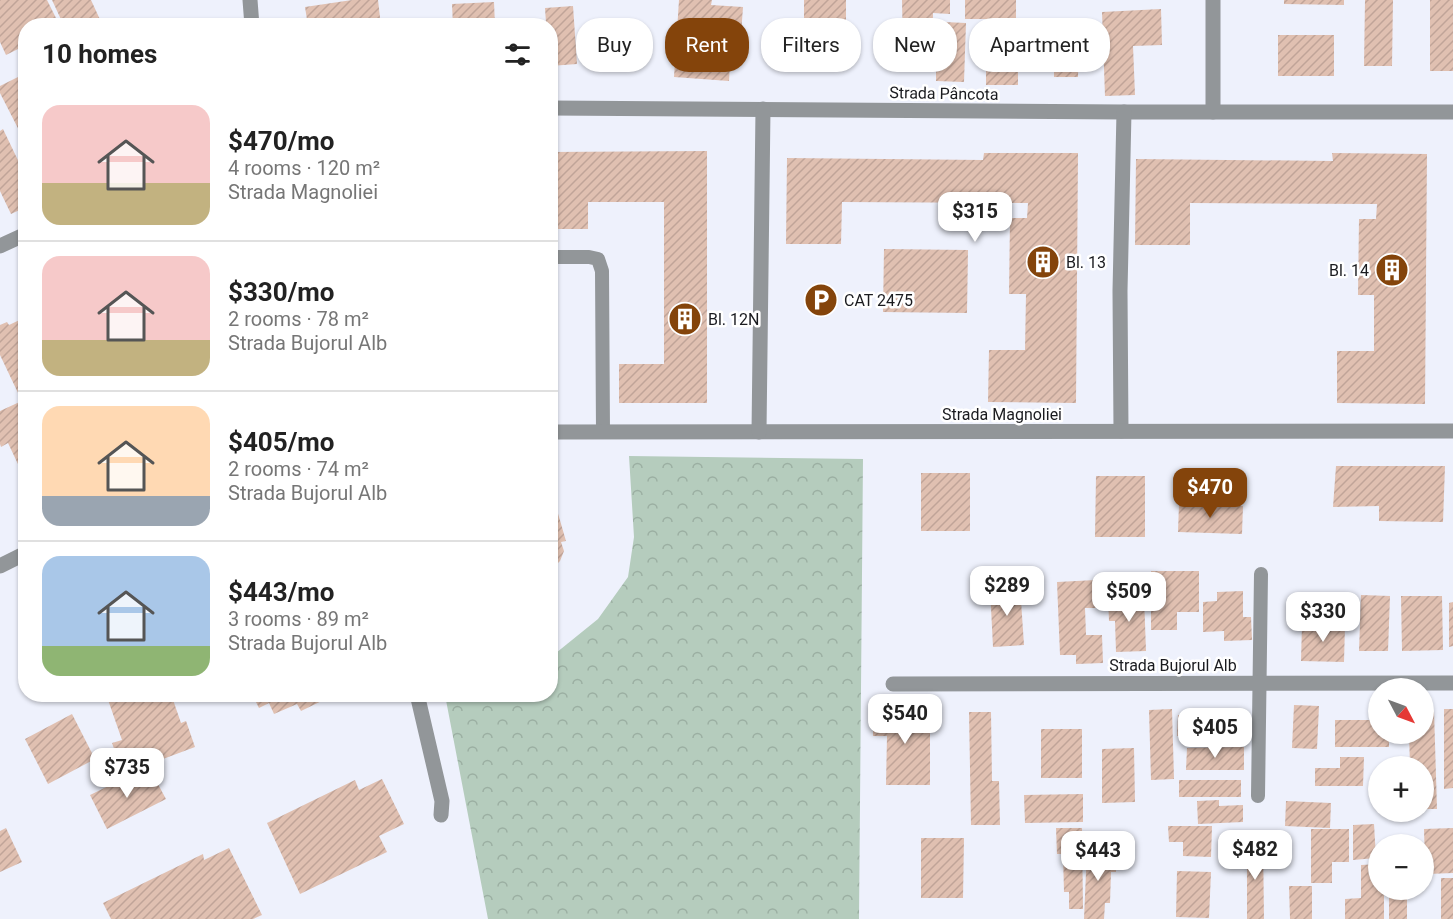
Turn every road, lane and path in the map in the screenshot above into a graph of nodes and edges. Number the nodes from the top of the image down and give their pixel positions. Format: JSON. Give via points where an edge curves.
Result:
{"nodes":[{"id":1,"x":250,"y":0,"type":"edge"},
{"id":2,"x":1212,"y":0,"type":"edge"},
{"id":3,"x":251,"y":18,"type":"edge"},
{"id":4,"x":558,"y":108,"type":"edge"},
{"id":5,"x":763,"y":109,"type":"junction"},
{"id":6,"x":1124,"y":112,"type":"junction"},
{"id":7,"x":1213,"y":112,"type":"junction"},
{"id":8,"x":1453,"y":112,"type":"edge"},
{"id":9,"x":18,"y":238,"type":"edge"},
{"id":10,"x":0,"y":246,"type":"edge"},
{"id":11,"x":558,"y":257,"type":"edge"},
{"id":12,"x":1453,"y":430,"type":"edge"},
{"id":13,"x":1121,"y":431,"type":"junction"},
{"id":14,"x":558,"y":432,"type":"edge"},
{"id":15,"x":603,"y":432,"type":"junction"},
{"id":16,"x":759,"y":432,"type":"junction"},
{"id":17,"x":18,"y":558,"type":"edge"},
{"id":18,"x":0,"y":566,"type":"edge"},
{"id":19,"x":1261,"y":574,"type":"dead end"},
{"id":20,"x":1260,"y":683,"type":"junction"},
{"id":21,"x":1453,"y":683,"type":"edge"},
{"id":22,"x":893,"y":684,"type":"dead end"},
{"id":23,"x":419,"y":702,"type":"edge"},
{"id":24,"x":1258,"y":796,"type":"dead end"},
{"id":25,"x":441,"y":815,"type":"dead end"}],
"edges":[{"from":1,"to":3,"type":"street"},
{"from":2,"to":7,"type":"street"},
{"from":4,"to":5,"type":"street","name":"Strada Pâncota"},
{"from":5,"to":6,"type":"street","name":"Strada Pâncota"},
{"from":5,"to":16,"type":"street"},
{"from":6,"to":7,"type":"street","name":"Strada Pâncota"},
{"from":6,"to":13,"type":"street"},
{"from":7,"to":8,"type":"street","name":"Strada Pâncota"},
{"from":9,"to":10,"type":"street"},
{"from":11,"to":15,"type":"lane","via":[[589,256],[598,260],[602,271]]},
{"from":12,"to":13,"type":"street","name":"Strada Magnoliei"},
{"from":13,"to":16,"type":"street","name":"Strada Magnoliei"},
{"from":14,"to":15,"type":"street","name":"Strada Magnoliei"},
{"from":15,"to":16,"type":"street","name":"Strada Magnoliei"},
{"from":17,"to":18,"type":"street"},
{"from":19,"to":20,"type":"lane"},
{"from":20,"to":21,"type":"street","name":"Strada Bujorul Alb"},
{"from":20,"to":22,"type":"street","name":"Strada Bujorul Alb"},
{"from":20,"to":24,"type":"lane"},
{"from":23,"to":25,"type":"street","via":[[442,801]]}]}
